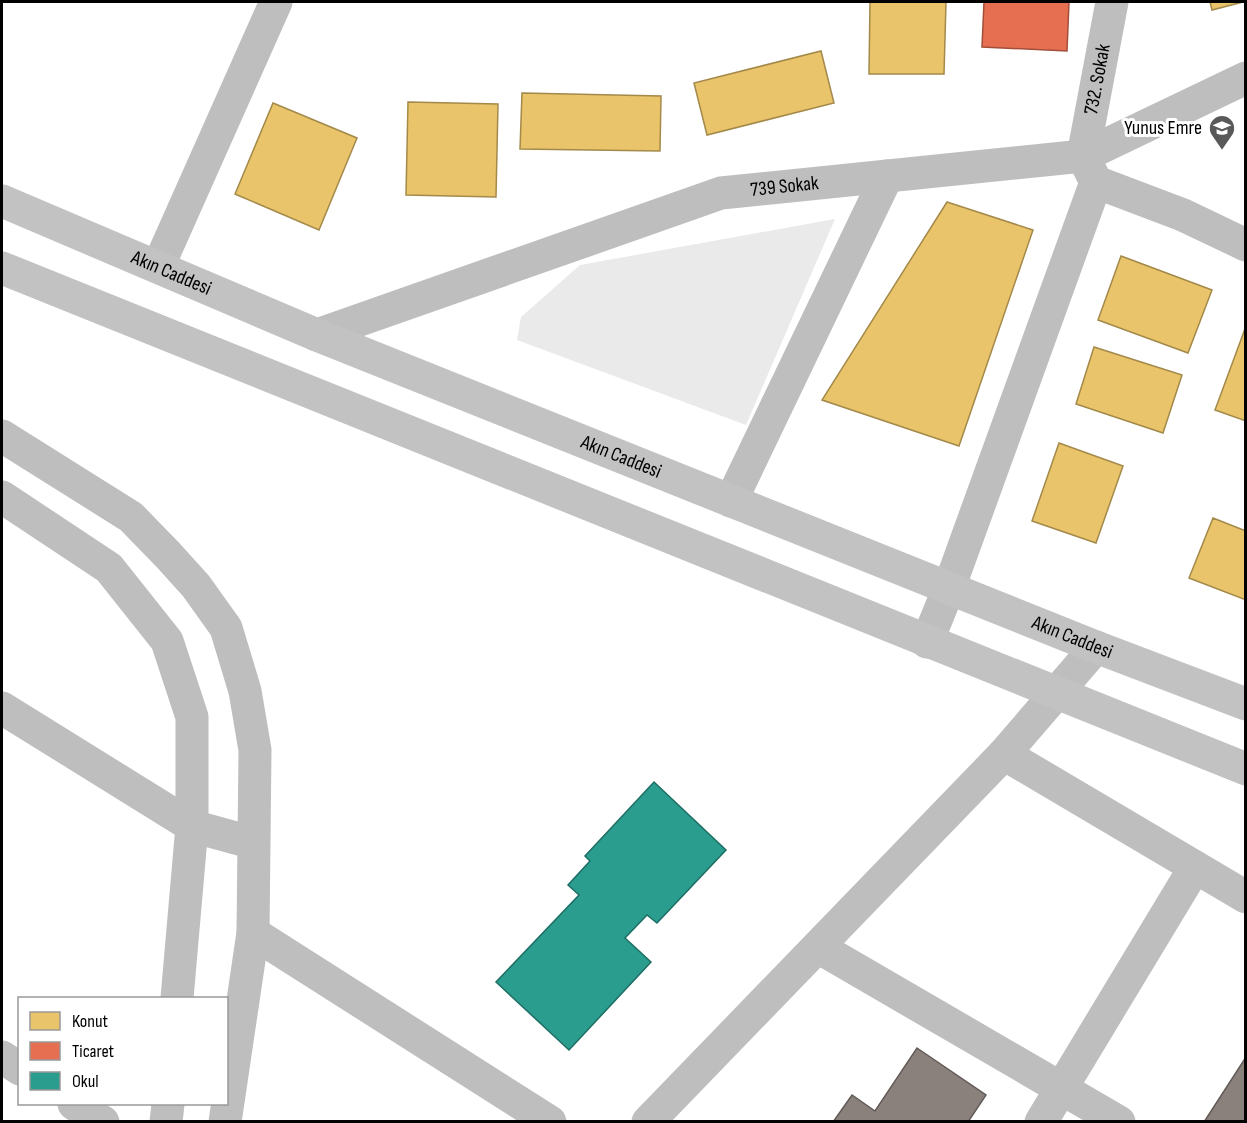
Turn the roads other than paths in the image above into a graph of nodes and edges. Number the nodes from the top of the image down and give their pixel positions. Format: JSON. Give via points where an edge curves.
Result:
{"nodes":[{"id":1,"x":276,"y":2,"type":"edge"},
{"id":2,"x":1112,"y":2,"type":"edge"},
{"id":3,"x":1245,"y":78,"type":"edge"},
{"id":4,"x":1089,"y":169,"type":"junction"},
{"id":5,"x":887,"y":176,"type":"junction"},
{"id":6,"x":2,"y":201,"type":"edge"},
{"id":7,"x":1245,"y":245,"type":"edge"},
{"id":8,"x":158,"y":267,"type":"junction"},
{"id":9,"x":2,"y":268,"type":"edge"},
{"id":10,"x":317,"y":335,"type":"junction"},
{"id":11,"x":2,"y":436,"type":"edge"},
{"id":12,"x":2,"y":496,"type":"edge"},
{"id":13,"x":731,"y":501,"type":"junction"},
{"id":14,"x":949,"y":588,"type":"junction"},
{"id":15,"x":927,"y":642,"type":"junction"},
{"id":16,"x":1096,"y":647,"type":"junction"},
{"id":17,"x":1056,"y":694,"type":"junction"},
{"id":18,"x":1245,"y":704,"type":"edge"},
{"id":19,"x":2,"y":708,"type":"edge"},
{"id":20,"x":1004,"y":754,"type":"junction"},
{"id":21,"x":1245,"y":769,"type":"edge"},
{"id":22,"x":192,"y":826,"type":"junction"},
{"id":23,"x":254,"y":843,"type":"junction"},
{"id":24,"x":1195,"y":867,"type":"junction"},
{"id":25,"x":1245,"y":897,"type":"edge"},
{"id":26,"x":253,"y":933,"type":"junction"},
{"id":27,"x":818,"y":947,"type":"junction"},
{"id":28,"x":177,"y":997,"type":"edge"},
{"id":29,"x":2,"y":1057,"type":"edge"},
{"id":30,"x":18,"y":1068,"type":"edge"},
{"id":31,"x":1061,"y":1088,"type":"junction"},
{"id":32,"x":228,"y":1102,"type":"edge"},
{"id":33,"x":76,"y":1105,"type":"edge"},
{"id":34,"x":168,"y":1105,"type":"edge"},
{"id":35,"x":228,"y":1105,"type":"edge"},
{"id":36,"x":103,"y":1122,"type":"edge"},
{"id":37,"x":166,"y":1122,"type":"edge"},
{"id":38,"x":225,"y":1122,"type":"edge"},
{"id":39,"x":550,"y":1122,"type":"edge"},
{"id":40,"x":648,"y":1122,"type":"edge"},
{"id":41,"x":1041,"y":1122,"type":"edge"},
{"id":42,"x":1119,"y":1122,"type":"edge"}],
"edges":[{"from":1,"to":8,"type":"street"},
{"from":2,"to":4,"type":"street","name":"732. Sokak"},
{"from":3,"to":4,"type":"street"},
{"from":4,"to":5,"type":"street","name":"739 Sokak"},
{"from":4,"to":7,"type":"street","name":"739 Sokak"},
{"from":4,"to":14,"type":"street","name":"732. Sokak"},
{"from":5,"to":10,"type":"street","name":"739 Sokak","via":[[721,193]]},
{"from":5,"to":13,"type":"street"},
{"from":6,"to":8,"type":"main road","name":"Akın Caddesi"},
{"from":8,"to":10,"type":"main road","name":"Akın Caddesi"},
{"from":9,"to":15,"type":"main road"},
{"from":10,"to":13,"type":"main road","name":"Akın Caddesi"},
{"from":11,"to":23,"type":"street","via":[[131,517],[196,586],[226,628],[245,691],[255,750]]},
{"from":12,"to":22,"type":"street","via":[[109,568],[167,641],[192,717]]},
{"from":13,"to":14,"type":"main road","name":"Akın Caddesi"},
{"from":14,"to":15,"type":"street","name":"732. Sokak"},
{"from":14,"to":16,"type":"main road","name":"Akın Caddesi"},
{"from":15,"to":17,"type":"main road"},
{"from":16,"to":17,"type":"street"},
{"from":16,"to":18,"type":"main road","name":"Akın Caddesi"},
{"from":17,"to":20,"type":"street"},
{"from":17,"to":21,"type":"main road"},
{"from":19,"to":22,"type":"street"},
{"from":20,"to":24,"type":"street"},
{"from":20,"to":27,"type":"street"},
{"from":22,"to":23,"type":"street"},
{"from":22,"to":28,"type":"street"},
{"from":23,"to":26,"type":"street"},
{"from":24,"to":25,"type":"street"},
{"from":24,"to":31,"type":"street"},
{"from":26,"to":32,"type":"street"},
{"from":26,"to":39,"type":"street"},
{"from":27,"to":31,"type":"street"},
{"from":27,"to":40,"type":"street"},
{"from":29,"to":30,"type":"street"},
{"from":31,"to":41,"type":"street"},
{"from":31,"to":42,"type":"street"},
{"from":33,"to":36,"type":"street"},
{"from":34,"to":37,"type":"street"},
{"from":35,"to":38,"type":"street"}]}
